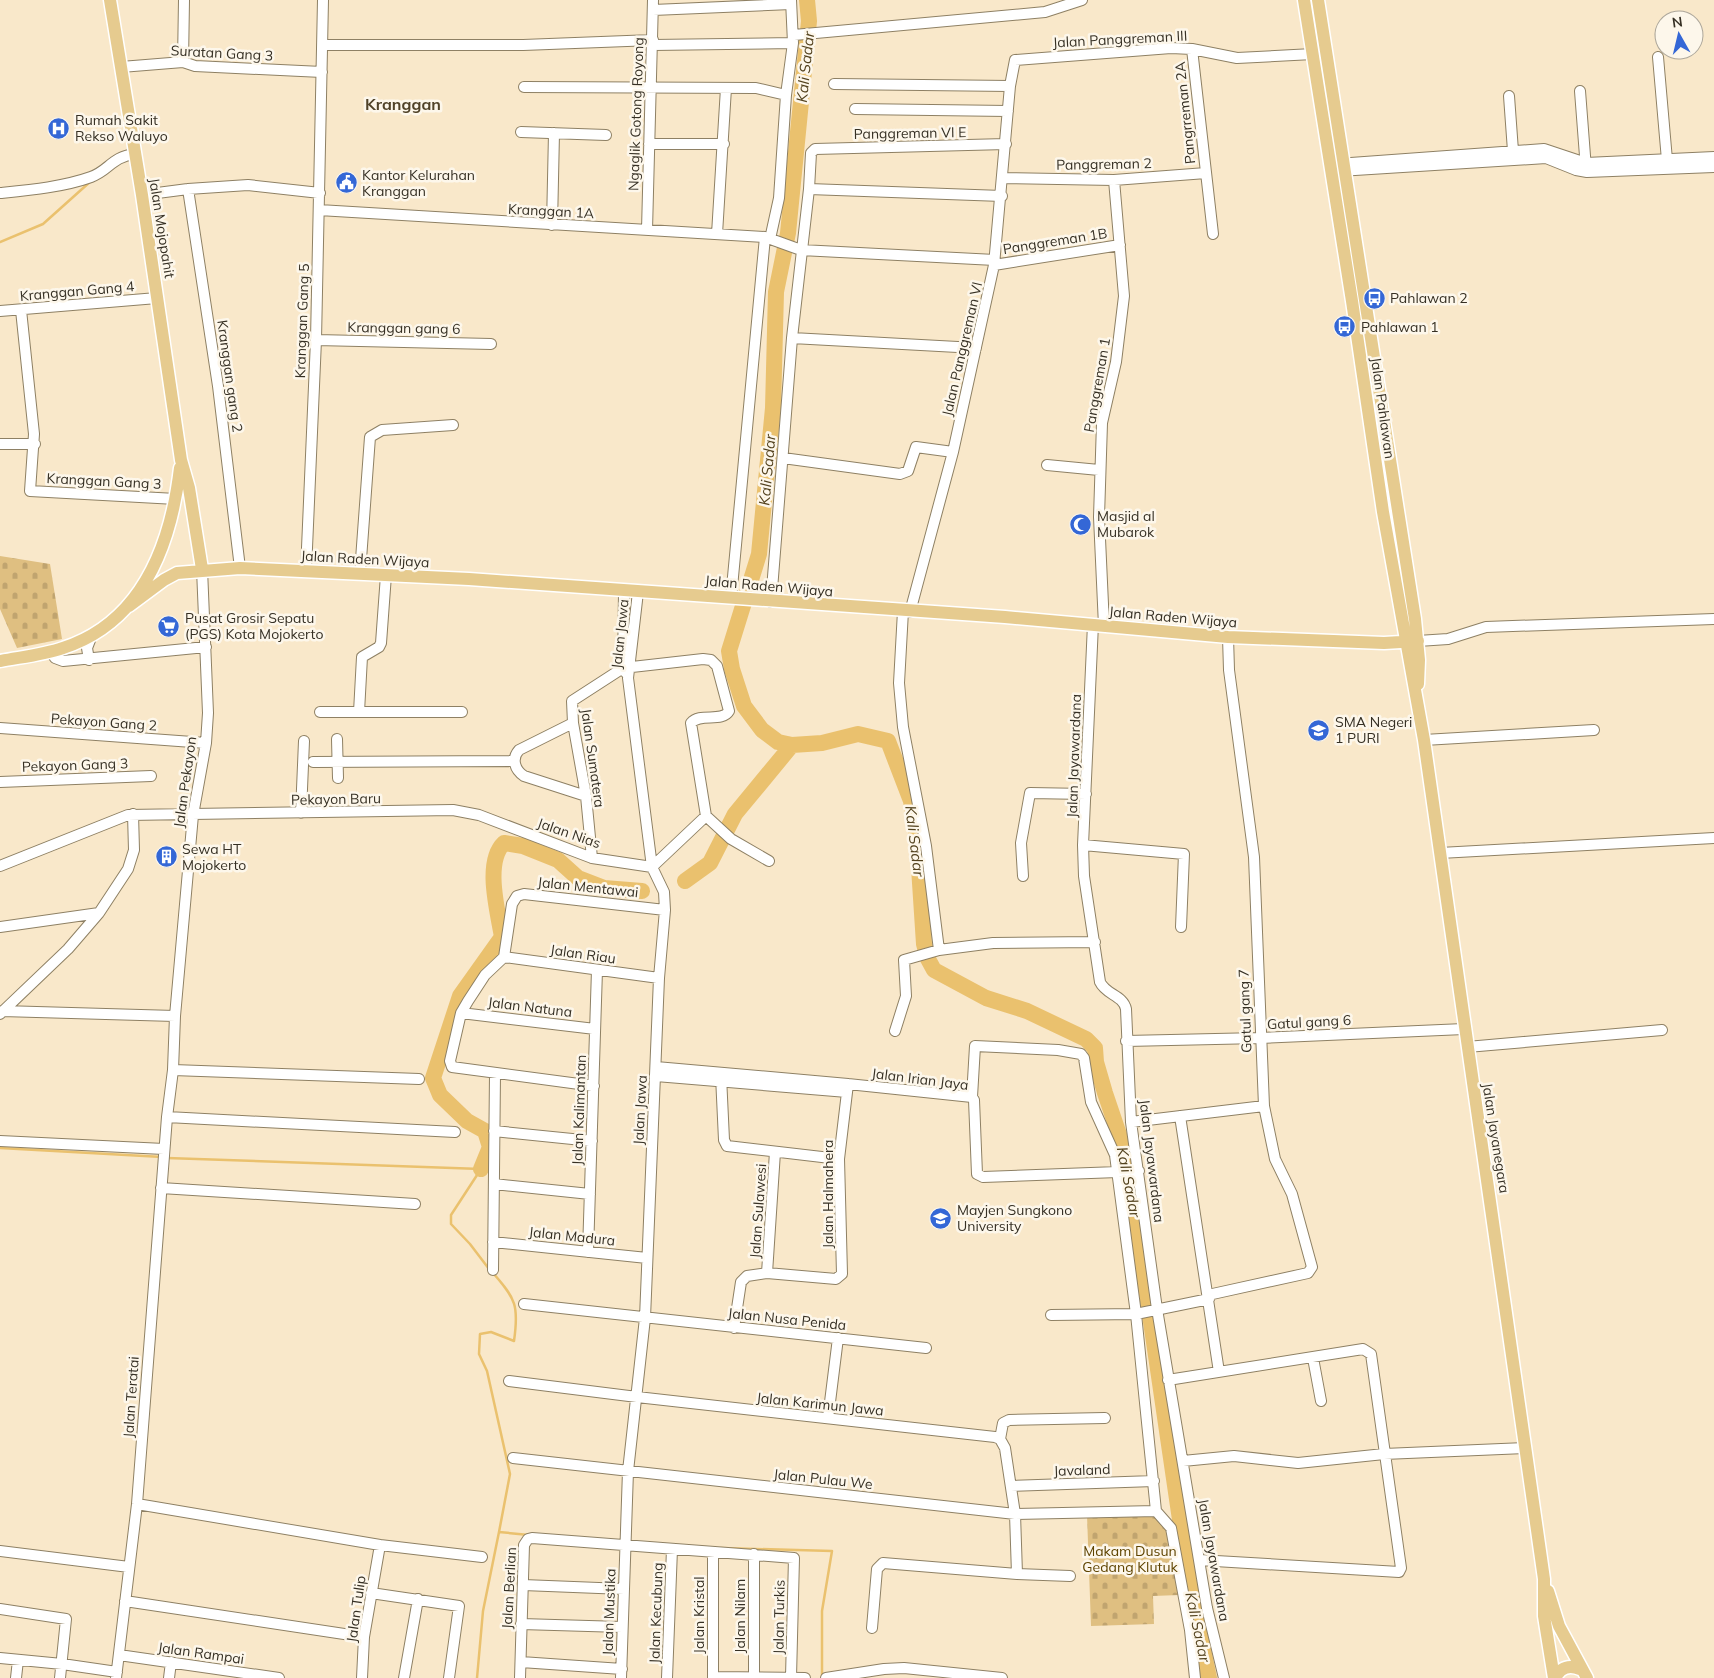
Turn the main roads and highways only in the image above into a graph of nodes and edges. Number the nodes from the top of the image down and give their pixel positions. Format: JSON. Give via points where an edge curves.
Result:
{"nodes":[{"id":1,"x":110,"y":0,"type":"edge"},
{"id":2,"x":1304,"y":0,"type":"edge"},
{"id":3,"x":1318,"y":0,"type":"edge"},
{"id":4,"x":1359,"y":301,"type":"junction"},
{"id":5,"x":181,"y":460,"type":"junction"},
{"id":6,"x":202,"y":569,"type":"junction"},
{"id":7,"x":129,"y":606,"type":"junction"},
{"id":8,"x":1418,"y":641,"type":"junction"},
{"id":9,"x":1404,"y":642,"type":"junction"},
{"id":10,"x":0,"y":660,"type":"edge"},
{"id":11,"x":1417,"y":702,"type":"junction"},
{"id":12,"x":1544,"y":1579,"type":"junction"},
{"id":13,"x":1584,"y":1673,"type":"edge"},
{"id":14,"x":1555,"y":1678,"type":"edge"}],
"edges":[{"from":1,"to":5,"type":"main road","name":"Jalan Mojopahit"},
{"from":2,"to":4,"type":"main road","name":"Jalan Pahlawan","via":[[1331,168]]},
{"from":3,"to":4,"type":"main road","name":"Jalan Pahlawan","via":[[1344,167]]},
{"from":4,"to":8,"type":"main road","name":"Jalan Pahlawan"},
{"from":4,"to":9,"type":"main road","name":"Jalan Pahlawan","via":[[1382,512]]},
{"from":5,"to":6,"type":"main road","name":"Jalan Mojopahit"},
{"from":5,"to":7,"type":"main road","name":"Jalan Mojopahit","via":[[167,535],[155,567]]},
{"from":6,"to":7,"type":"main road","name":"Jalan Raden Wijaya","via":[[177,573]]},
{"from":6,"to":9,"type":"main road","name":"Jalan Raden Wijaya","via":[[360,573],[735,598],[1228,637]]},
{"from":7,"to":10,"type":"main road","name":"Jalan Mojopahit","via":[[92,635],[63,648]]},
{"from":8,"to":9,"type":"main road","name":"Jalan Raden Wijaya"},
{"from":8,"to":11,"type":"main road","name":"Jalan Jayanegara"},
{"from":9,"to":11,"type":"main road","name":"Jalan Jayanegara"},
{"from":11,"to":12,"type":"main road","name":"Jalan Jayanegara"},
{"from":12,"to":13,"type":"main road","name":"Jalan Jayanegara","via":[[1559,1626]]},
{"from":12,"to":14,"type":"main road","name":"Jalan Jayanegara","via":[[1544,1616]]},
{"from":13,"to":14,"type":"main road","via":[[1574,1667],[1564,1668]]}]}
